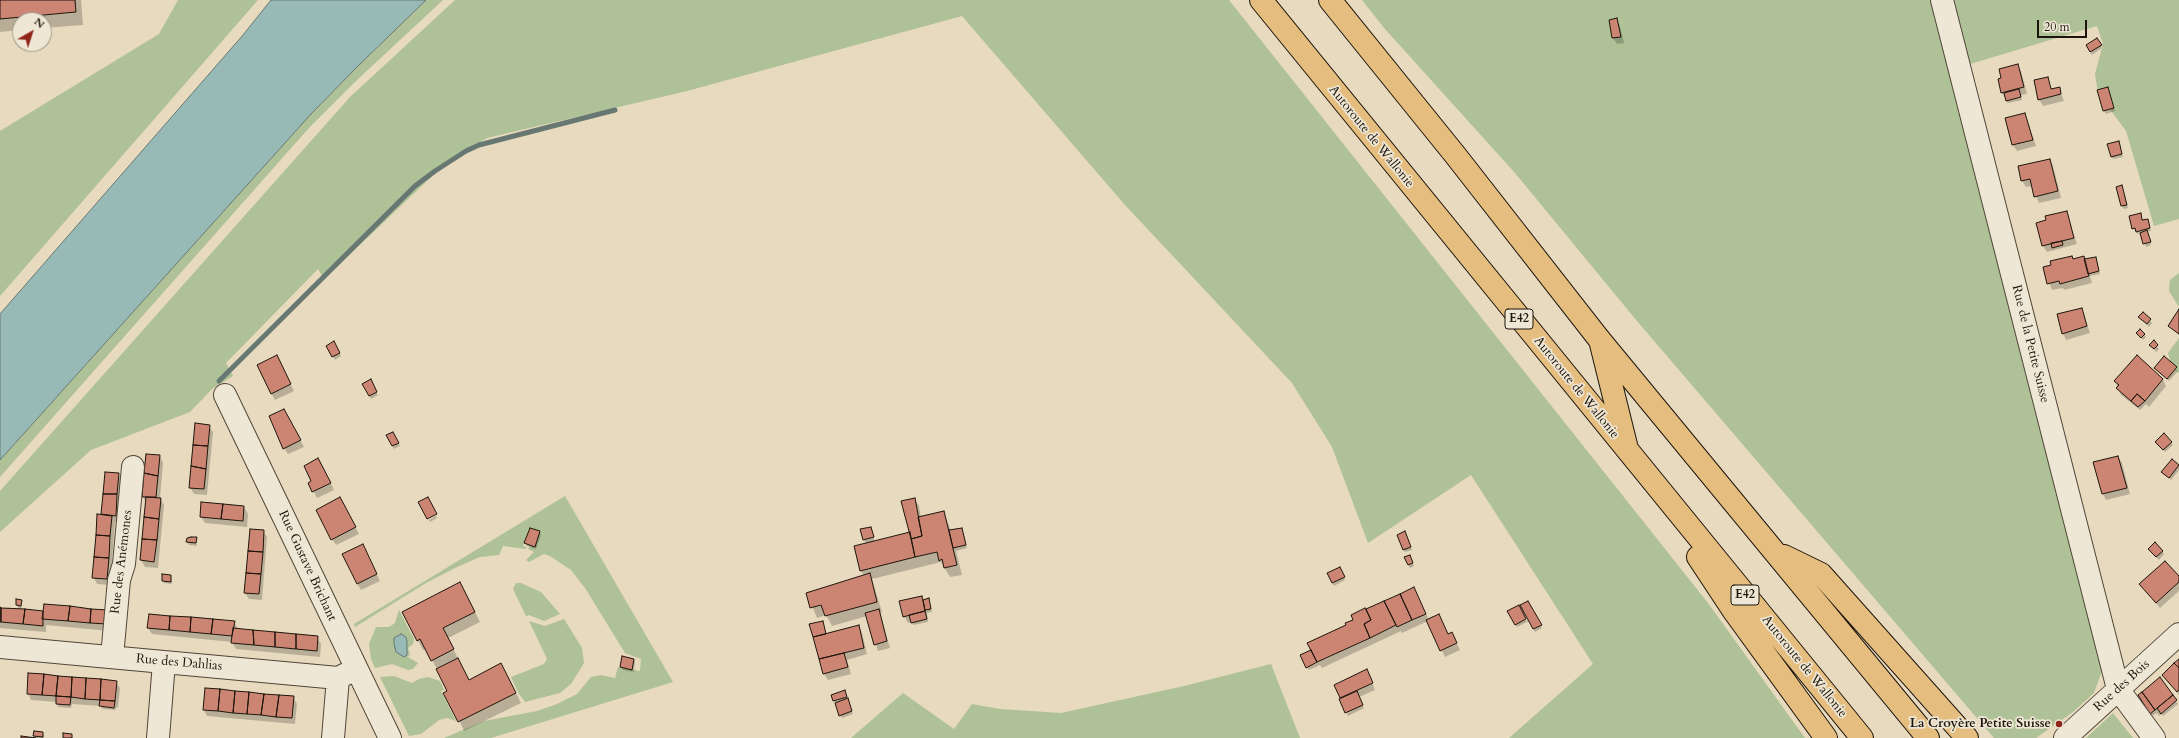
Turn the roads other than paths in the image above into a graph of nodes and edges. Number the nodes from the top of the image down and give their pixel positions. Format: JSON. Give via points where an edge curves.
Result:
{"nodes":[{"id":1,"x":1261,"y":0,"type":"edge"},
{"id":2,"x":1330,"y":0,"type":"edge"},
{"id":3,"x":1942,"y":0,"type":"edge"},
{"id":4,"x":1599,"y":339,"type":"junction"},
{"id":5,"x":225,"y":395,"type":"dead end"},
{"id":6,"x":1627,"y":451,"type":"junction"},
{"id":7,"x":133,"y":467,"type":"dead end"},
{"id":8,"x":1778,"y":553,"type":"junction"},
{"id":9,"x":2179,"y":634,"type":"edge"},
{"id":10,"x":0,"y":647,"type":"edge"},
{"id":11,"x":112,"y":657,"type":"junction"},
{"id":12,"x":164,"y":662,"type":"junction"},
{"id":13,"x":347,"y":673,"type":"junction"},
{"id":14,"x":2118,"y":689,"type":"junction"},
{"id":15,"x":158,"y":738,"type":"edge"},
{"id":16,"x":333,"y":738,"type":"edge"},
{"id":17,"x":390,"y":738,"type":"edge"},
{"id":18,"x":1826,"y":738,"type":"edge"},
{"id":19,"x":1862,"y":738,"type":"edge"},
{"id":20,"x":1928,"y":738,"type":"edge"},
{"id":21,"x":1967,"y":738,"type":"edge"},
{"id":22,"x":2065,"y":738,"type":"edge"},
{"id":23,"x":2154,"y":738,"type":"edge"}],
"edges":[{"from":1,"to":6,"type":"highway","name":"Autoroute de Wallonie","number":"E42"},
{"from":2,"to":4,"type":"highway"},
{"from":3,"to":14,"type":"street","name":"Rue de la Petite Suisse"},
{"from":4,"to":6,"type":"highway"},
{"from":4,"to":8,"type":"highway"},
{"from":5,"to":13,"type":"street","name":"Rue Gustave Brichant"},
{"from":6,"to":18,"type":"highway","via":[[1733,610]]},
{"from":6,"to":19,"type":"highway","name":"Autoroute de Wallonie","number":"E42"},
{"from":7,"to":11,"type":"street","name":"Rue des Anémones"},
{"from":8,"to":20,"type":"highway"},
{"from":8,"to":21,"type":"highway","via":[[1820,574]]},
{"from":9,"to":14,"type":"street","name":"Rue des Bois"},
{"from":10,"to":11,"type":"street","name":"Rue des Dahlias"},
{"from":11,"to":12,"type":"street","name":"Rue des Dahlias"},
{"from":12,"to":13,"type":"street","name":"Rue des Dahlias"},
{"from":12,"to":15,"type":"street"},
{"from":13,"to":16,"type":"street"},
{"from":13,"to":17,"type":"street","name":"Rue Gustave Brichant"},
{"from":14,"to":22,"type":"street","name":"Rue des Bois"},
{"from":14,"to":23,"type":"street"}]}
